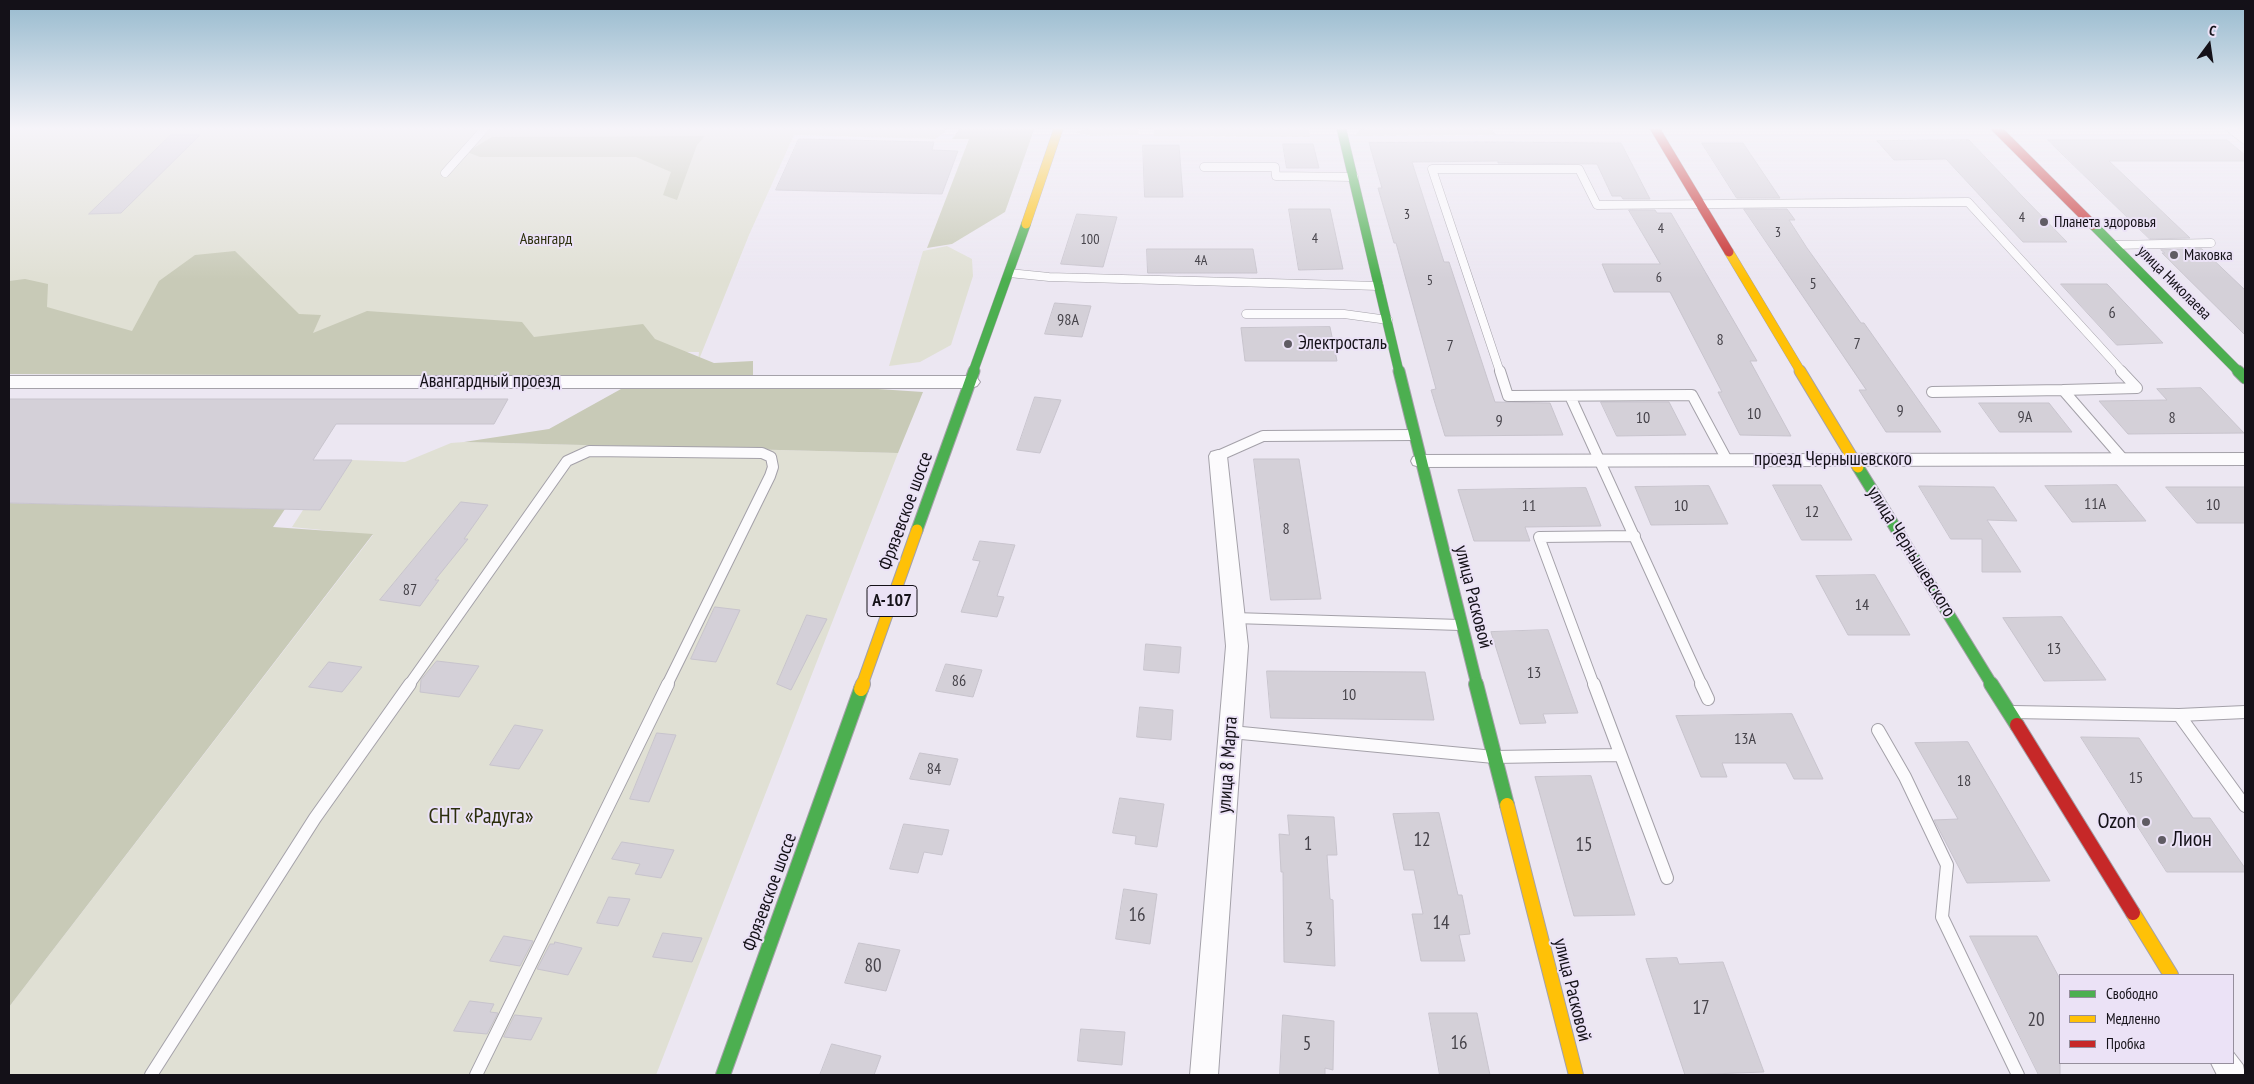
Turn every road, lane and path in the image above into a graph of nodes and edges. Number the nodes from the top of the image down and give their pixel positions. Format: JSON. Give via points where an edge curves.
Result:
{"nodes":[{"id":1,"x":1354,"y":177,"type":"edge"},
{"id":2,"x":1042,"y":178,"type":"edge"},
{"id":3,"x":1435,"y":178,"type":"edge"},
{"id":4,"x":1584,"y":178,"type":"edge"},
{"id":5,"x":1684,"y":178,"type":"edge"},
{"id":6,"x":2046,"y":178,"type":"edge"},
{"id":7,"x":1700,"y":204,"type":"junction"},
{"id":8,"x":2211,"y":243,"type":"dead end"},
{"id":9,"x":2113,"y":245,"type":"junction"},
{"id":10,"x":1009,"y":273,"type":"junction"},
{"id":11,"x":1379,"y":286,"type":"junction"},
{"id":12,"x":1246,"y":314,"type":"dead end"},
{"id":13,"x":1388,"y":320,"type":"junction"},
{"id":14,"x":2245,"y":378,"type":"edge"},
{"id":15,"x":9,"y":382,"type":"edge"},
{"id":16,"x":971,"y":382,"type":"junction"},
{"id":17,"x":2063,"y":390,"type":"junction"},
{"id":18,"x":1932,"y":392,"type":"dead end"},
{"id":19,"x":1570,"y":396,"type":"junction"},
{"id":20,"x":1414,"y":435,"type":"junction"},
{"id":21,"x":1218,"y":456,"type":"joint"},
{"id":22,"x":2124,"y":459,"type":"junction"},
{"id":23,"x":2245,"y":459,"type":"edge"},
{"id":24,"x":1599,"y":460,"type":"junction"},
{"id":25,"x":1727,"y":460,"type":"junction"},
{"id":26,"x":1854,"y":460,"type":"junction"},
{"id":27,"x":1420,"y":461,"type":"junction"},
{"id":28,"x":1635,"y":536,"type":"junction"},
{"id":29,"x":1234,"y":618,"type":"junction"},
{"id":30,"x":1461,"y":625,"type":"junction"},
{"id":31,"x":1708,"y":699,"type":"dead end"},
{"id":32,"x":2010,"y":712,"type":"junction"},
{"id":33,"x":2245,"y":712,"type":"edge"},
{"id":34,"x":2179,"y":715,"type":"junction"},
{"id":35,"x":1878,"y":730,"type":"dead end"},
{"id":36,"x":1230,"y":732,"type":"junction"},
{"id":37,"x":1620,"y":755,"type":"junction"},
{"id":38,"x":1494,"y":757,"type":"junction"},
{"id":39,"x":2245,"y":806,"type":"edge"},
{"id":40,"x":1666,"y":878,"type":"dead end"},
{"id":41,"x":2170,"y":974,"type":"edge"},
{"id":42,"x":2226,"y":1064,"type":"edge"},
{"id":43,"x":151,"y":1075,"type":"edge"},
{"id":44,"x":476,"y":1075,"type":"edge"},
{"id":45,"x":723,"y":1075,"type":"edge"},
{"id":46,"x":1204,"y":1075,"type":"edge"},
{"id":47,"x":1576,"y":1075,"type":"edge"},
{"id":48,"x":2018,"y":1075,"type":"edge"},
{"id":49,"x":2233,"y":1075,"type":"edge"}],
"edges":[{"from":1,"to":11,"type":"main road","name":"улица Расковой"},
{"from":2,"to":10,"type":"main road","name":"Фрязевское шоссе","number":"А-107"},
{"from":3,"to":19,"type":"lane","via":[[1508,396]]},
{"from":4,"to":7,"type":"lane","via":[[1598,205]]},
{"from":5,"to":7,"type":"main road","name":"улица Чернышевского"},
{"from":6,"to":9,"type":"main road","name":"улица Николаева"},
{"from":7,"to":17,"type":"lane","via":[[1968,202],[2137,388]]},
{"from":7,"to":26,"type":"main road","name":"улица Чернышевского"},
{"from":8,"to":9,"type":"lane"},
{"from":9,"to":14,"type":"main road","name":"улица Николаева"},
{"from":10,"to":11,"type":"lane","via":[[1059,278]]},
{"from":10,"to":16,"type":"main road","name":"Фрязевское шоссе","number":"А-107"},
{"from":11,"to":13,"type":"main road","name":"улица Расковой"},
{"from":12,"to":13,"type":"lane","via":[[1344,314]]},
{"from":13,"to":20,"type":"main road","name":"улица Расковой"},
{"from":15,"to":16,"type":"street","name":"Авангардный проезд"},
{"from":16,"to":45,"type":"main road","name":"Фрязевское шоссе","number":"А-107"},
{"from":17,"to":18,"type":"lane"},
{"from":17,"to":22,"type":"lane"},
{"from":19,"to":24,"type":"lane"},
{"from":19,"to":25,"type":"lane","via":[[1692,395]]},
{"from":20,"to":21,"type":"lane","via":[[1263,436]]},
{"from":20,"to":27,"type":"main road","name":"улица Расковой"},
{"from":21,"to":29,"type":"street","name":"улица 8 Марта"},
{"from":22,"to":23,"type":"street","name":"проезд Чернышевского"},
{"from":22,"to":26,"type":"street","name":"проезд Чернышевского"},
{"from":24,"to":25,"type":"street","name":"проезд Чернышевского"},
{"from":24,"to":27,"type":"street","name":"проезд Чернышевского"},
{"from":24,"to":28,"type":"lane"},
{"from":25,"to":26,"type":"street","name":"проезд Чернышевского"},
{"from":26,"to":32,"type":"main road","name":"улица Чернышевского"},
{"from":27,"to":30,"type":"main road","name":"улица Расковой"},
{"from":28,"to":31,"type":"lane"},
{"from":28,"to":37,"type":"lane","via":[[1539,537]]},
{"from":29,"to":30,"type":"lane"},
{"from":29,"to":36,"type":"street","name":"улица 8 Марта","via":[[1237,646]]},
{"from":30,"to":38,"type":"main road","name":"улица Расковой"},
{"from":32,"to":34,"type":"lane"},
{"from":32,"to":41,"type":"main road","name":"улица Чернышевского"},
{"from":33,"to":34,"type":"lane"},
{"from":34,"to":39,"type":"lane"},
{"from":35,"to":48,"type":"lane","via":[[1905,777],[1947,865],[1942,917]]},
{"from":36,"to":38,"type":"lane"},
{"from":36,"to":46,"type":"street","name":"улица 8 Марта"},
{"from":37,"to":38,"type":"lane"},
{"from":37,"to":40,"type":"lane"},
{"from":38,"to":47,"type":"main road","name":"улица Расковой"},
{"from":42,"to":49,"type":"street"},
{"from":43,"to":44,"type":"lane","via":[[315,818],[567,461],[590,450],[762,453],[771,457],[774,467],[770,478]]}]}
